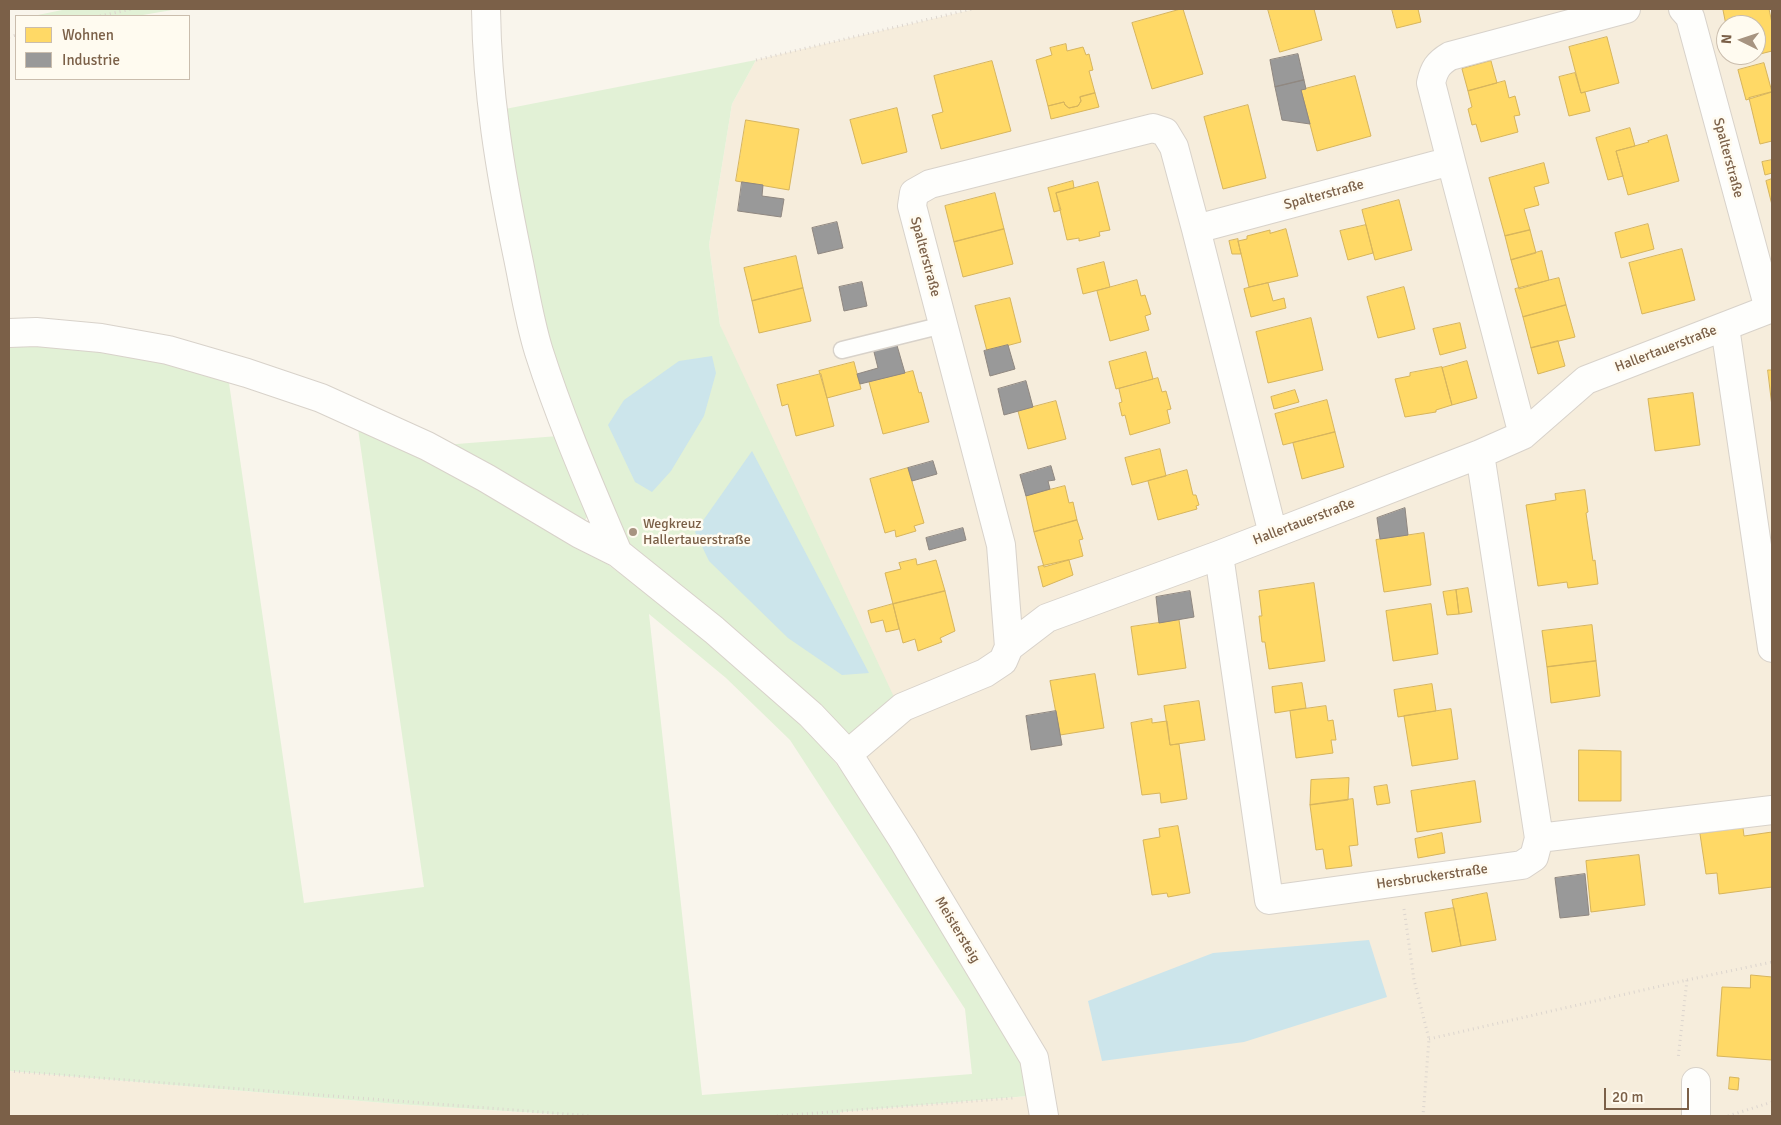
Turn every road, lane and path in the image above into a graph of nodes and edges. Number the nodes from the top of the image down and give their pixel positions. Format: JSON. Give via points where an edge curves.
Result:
{"nodes":[{"id":1,"x":132,"y":9,"type":"edge"},
{"id":2,"x":486,"y":9,"type":"edge"},
{"id":3,"x":972,"y":9,"type":"edge"},
{"id":4,"x":1626,"y":9,"type":"edge"},
{"id":5,"x":1683,"y":9,"type":"edge"},
{"id":6,"x":105,"y":15,"type":"edge"},
{"id":7,"x":756,"y":60,"type":"dead end"},
{"id":8,"x":1451,"y":161,"type":"junction"},
{"id":9,"x":1196,"y":229,"type":"junction"},
{"id":10,"x":1771,"y":308,"type":"edge"},
{"id":11,"x":943,"y":325,"type":"junction"},
{"id":12,"x":1725,"y":327,"type":"junction"},
{"id":13,"x":9,"y":333,"type":"edge"},
{"id":14,"x":842,"y":350,"type":"dead end"},
{"id":15,"x":1523,"y":435,"type":"junction"},
{"id":16,"x":1480,"y":454,"type":"junction"},
{"id":17,"x":1273,"y":534,"type":"junction"},
{"id":18,"x":618,"y":553,"type":"junction"},
{"id":19,"x":1219,"y":555,"type":"junction"},
{"id":20,"x":1009,"y":647,"type":"junction"},
{"id":21,"x":1772,"y":648,"type":"edge"},
{"id":22,"x":848,"y":754,"type":"junction"},
{"id":23,"x":1772,"y":810,"type":"edge"},
{"id":24,"x":1538,"y":838,"type":"junction"},
{"id":25,"x":1400,"y":882,"type":"junction"},
{"id":26,"x":1772,"y":962,"type":"edge"},
{"id":27,"x":1687,"y":980,"type":"junction"},
{"id":28,"x":1428,"y":1039,"type":"junction"},
{"id":29,"x":9,"y":1071,"type":"edge"},
{"id":30,"x":1696,"y":1082,"type":"joint"},
{"id":31,"x":1772,"y":1102,"type":"edge"},
{"id":32,"x":1043,"y":1106,"type":"edge"},
{"id":33,"x":592,"y":1116,"type":"edge"},
{"id":34,"x":777,"y":1116,"type":"edge"},
{"id":35,"x":1423,"y":1116,"type":"edge"},
{"id":36,"x":1696,"y":1116,"type":"edge"},
{"id":37,"x":1728,"y":1116,"type":"edge"}],
"edges":[{"from":1,"to":6,"type":"path"},
{"from":2,"to":18,"type":"street","via":[[492,112],[511,226],[539,351],[559,412]]},
{"from":3,"to":7,"type":"path"},
{"from":4,"to":8,"type":"street","via":[[1440,61],[1433,70],[1431,83]]},
{"from":5,"to":10,"type":"street","name":"Spalterstraße","via":[[1690,17]]},
{"from":8,"to":9,"type":"street","name":"Spalterstraße"},
{"from":8,"to":15,"type":"street"},
{"from":9,"to":11,"type":"street","name":"Spalterstraße","via":[[1174,147],[1165,132],[1153,128],[930,184],[914,193],[912,206]]},
{"from":9,"to":17,"type":"street","name":"Spalterstraße"},
{"from":10,"to":12,"type":"street","name":"Hallertauerstraße"},
{"from":11,"to":14,"type":"lane"},
{"from":11,"to":20,"type":"street","name":"Spalterstraße","via":[[1001,545]]},
{"from":12,"to":15,"type":"street","name":"Hallertauerstraße","via":[[1586,380]]},
{"from":12,"to":21,"type":"street"},
{"from":13,"to":18,"type":"street","name":"Meistersteig","via":[[101,338],[168,350],[321,398],[427,446]]},
{"from":15,"to":16,"type":"street","name":"Hallertauerstraße"},
{"from":16,"to":17,"type":"street","name":"Hallertauerstraße"},
{"from":16,"to":24,"type":"street","name":"Hersbruckerstraße"},
{"from":17,"to":19,"type":"street","name":"Hallertauerstraße"},
{"from":18,"to":22,"type":"street","name":"Meistersteig","via":[[791,697]]},
{"from":19,"to":20,"type":"street","name":"Hallertauerstraße","via":[[1047,618]]},
{"from":19,"to":25,"type":"street","name":"Hersbruckerstraße","via":[[1269,900]]},
{"from":20,"to":22,"type":"street","name":"Hallertauerstraße","via":[[1003,661],[985,673],[902,707]]},
{"from":22,"to":32,"type":"street","name":"Meistersteig","via":[[1034,1058]]},
{"from":23,"to":24,"type":"street"},
{"from":24,"to":25,"type":"street","name":"Hersbruckerstraße","via":[[1534,858],[1522,865]]},
{"from":25,"to":28,"type":"path","via":[[1414,980]]},
{"from":26,"to":27,"type":"path"},
{"from":27,"to":28,"type":"path"},
{"from":27,"to":30,"type":"path","via":[[1677,1080]]},
{"from":28,"to":35,"type":"path"},
{"from":29,"to":33,"type":"path"},
{"from":30,"to":36,"type":"street"},
{"from":31,"to":37,"type":"path"},
{"from":32,"to":34,"type":"path"}]}
